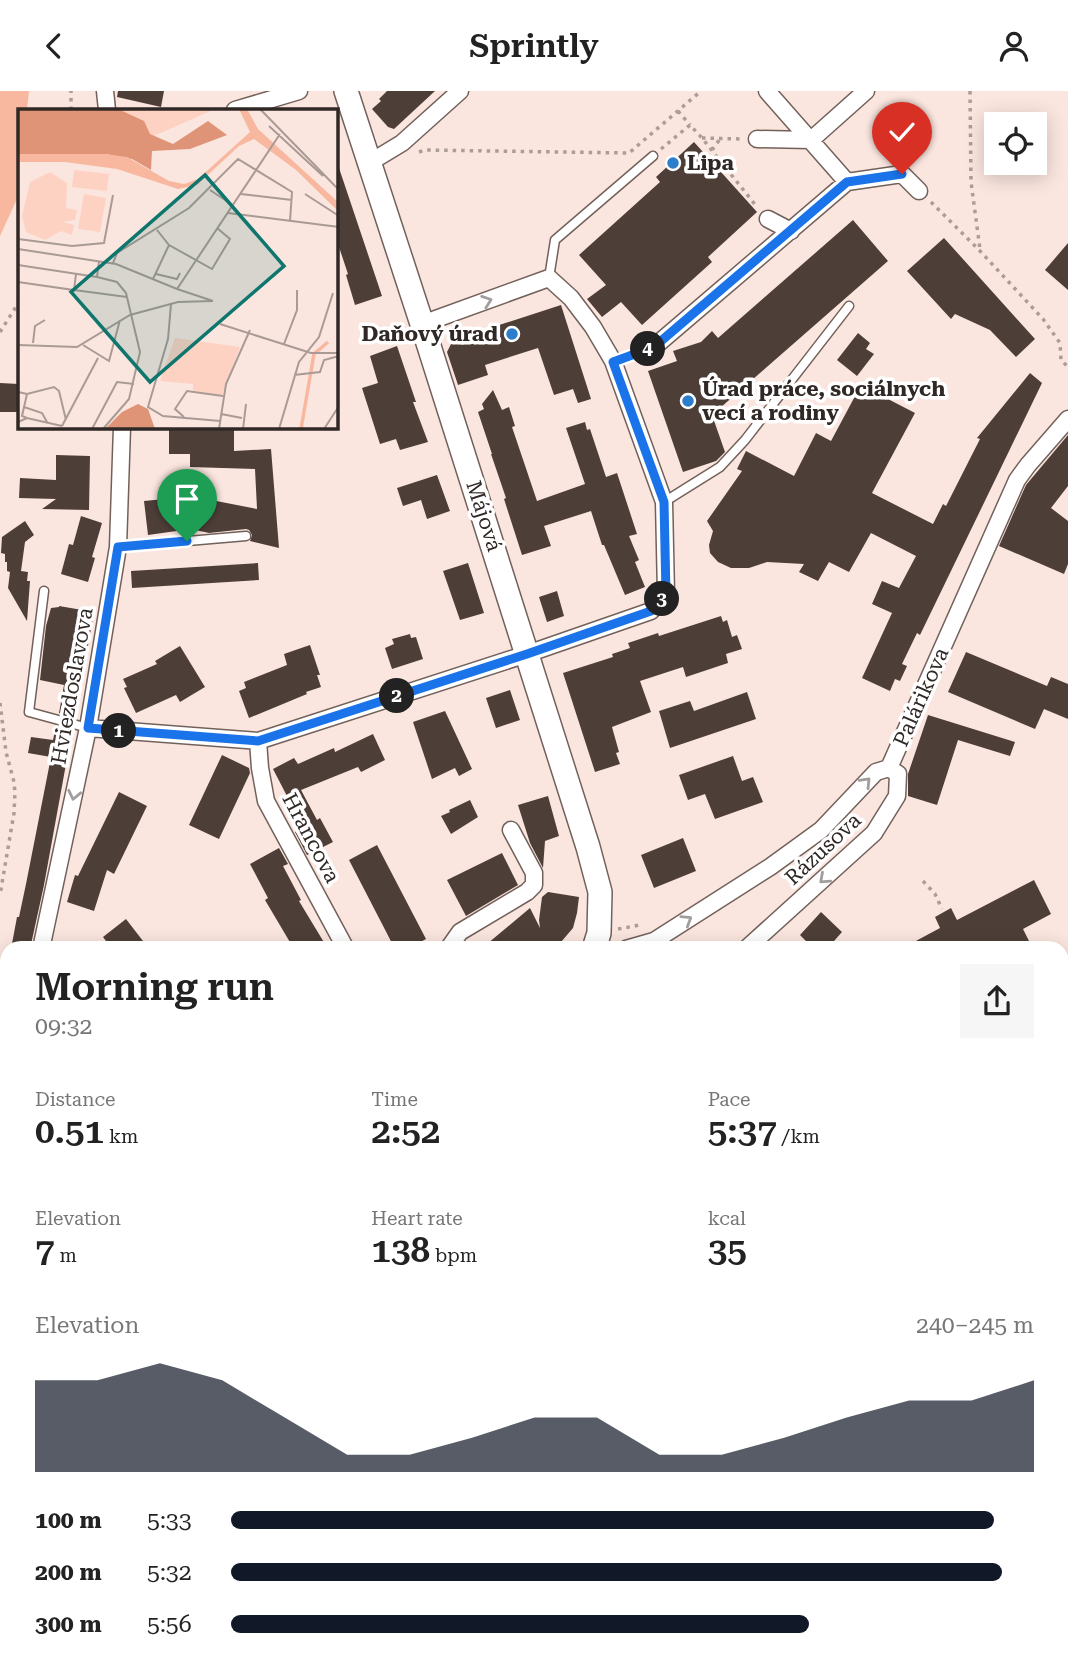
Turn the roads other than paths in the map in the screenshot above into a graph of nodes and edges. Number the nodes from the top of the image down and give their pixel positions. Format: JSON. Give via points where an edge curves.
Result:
{"nodes":[{"id":1,"x":105,"y":91,"type":"edge"},
{"id":2,"x":299,"y":91,"type":"edge"},
{"id":3,"x":346,"y":91,"type":"edge"},
{"id":4,"x":460,"y":91,"type":"edge"},
{"id":5,"x":767,"y":91,"type":"edge"},
{"id":6,"x":866,"y":91,"type":"edge"},
{"id":7,"x":274,"y":95,"type":"edge"},
{"id":8,"x":107,"y":109,"type":"edge"},
{"id":9,"x":238,"y":109,"type":"edge"},
{"id":10,"x":757,"y":139,"type":"road end"},
{"id":11,"x":811,"y":140,"type":"junction"},
{"id":12,"x":653,"y":156,"type":"road end"},
{"id":13,"x":369,"y":163,"type":"junction"},
{"id":14,"x":847,"y":182,"type":"junction"},
{"id":15,"x":919,"y":191,"type":"road end"},
{"id":16,"x":768,"y":219,"type":"road end"},
{"id":17,"x":791,"y":231,"type":"junction"},
{"id":18,"x":549,"y":278,"type":"junction"},
{"id":19,"x":849,"y":306,"type":"dead end"},
{"id":20,"x":422,"y":324,"type":"junction"},
{"id":21,"x":654,"y":347,"type":"joint"},
{"id":22,"x":613,"y":362,"type":"junction"},
{"id":23,"x":1068,"y":419,"type":"edge"},
{"id":24,"x":122,"y":429,"type":"edge"},
{"id":25,"x":664,"y":502,"type":"junction"},
{"id":26,"x":246,"y":536,"type":"dead end"},
{"id":27,"x":118,"y":547,"type":"junction"},
{"id":28,"x":44,"y":591,"type":"dead end"},
{"id":29,"x":527,"y":654,"type":"junction"},
{"id":30,"x":88,"y":728,"type":"junction"},
{"id":31,"x":258,"y":741,"type":"junction"},
{"id":32,"x":889,"y":768,"type":"junction"},
{"id":33,"x":512,"y":830,"type":"dead end"},
{"id":34,"x":43,"y":941,"type":"edge"},
{"id":35,"x":342,"y":941,"type":"edge"},
{"id":36,"x":454,"y":941,"type":"edge"},
{"id":37,"x":599,"y":941,"type":"edge"},
{"id":38,"x":654,"y":941,"type":"edge"},
{"id":39,"x":755,"y":941,"type":"edge"}],
"edges":[{"from":1,"to":8,"type":"street"},
{"from":2,"to":7,"type":"street"},
{"from":3,"to":13,"type":"main road","name":"Májová"},
{"from":4,"to":13,"type":"street","via":[[402,143]]},
{"from":5,"to":11,"type":"street"},
{"from":6,"to":11,"type":"street"},
{"from":7,"to":9,"type":"street"},
{"from":10,"to":11,"type":"street"},
{"from":11,"to":14,"type":"street"},
{"from":12,"to":18,"type":"lane","via":[[555,240]]},
{"from":13,"to":20,"type":"main road","name":"Májová"},
{"from":14,"to":15,"type":"street","via":[[902,174]]},
{"from":14,"to":17,"type":"street"},
{"from":16,"to":17,"type":"street"},
{"from":17,"to":21,"type":"street"},
{"from":20,"to":18,"type":"street","one_way":true},
{"from":18,"to":22,"type":"street","via":[[571,298]]},
{"from":19,"to":25,"type":"lane","via":[[720,467]]},
{"from":20,"to":29,"type":"main road","name":"Májová"},
{"from":21,"to":22,"type":"lane"},
{"from":22,"to":25,"type":"street"},
{"from":23,"to":32,"type":"street","name":"Palárikova","via":[[1017,480]]},
{"from":24,"to":27,"type":"street","name":"Hviezdoslavova"},
{"from":25,"to":29,"type":"street","via":[[666,594],[651,611]]},
{"from":26,"to":27,"type":"lane"},
{"from":27,"to":30,"type":"street","name":"Hviezdoslavova"},
{"from":28,"to":30,"type":"lane","via":[[29,712]]},
{"from":29,"to":31,"type":"street"},
{"from":29,"to":37,"type":"main road","name":"Májová","via":[[600,892]]},
{"from":30,"to":31,"type":"street"},
{"from":30,"to":34,"type":"street","name":"Hviezdoslavova","one_way":true},
{"from":31,"to":35,"type":"street","name":"Hrancova","via":[[265,801]]},
{"from":38,"to":32,"type":"street","name":"Palárikova","one_way":true,"via":[[821,830],[876,772]]},
{"from":32,"to":39,"type":"street","name":"Rázusova","one_way":true,"via":[[898,774],[898,796],[874,833]]},
{"from":33,"to":36,"type":"street","via":[[534,873],[534,885],[460,932]]}]}
